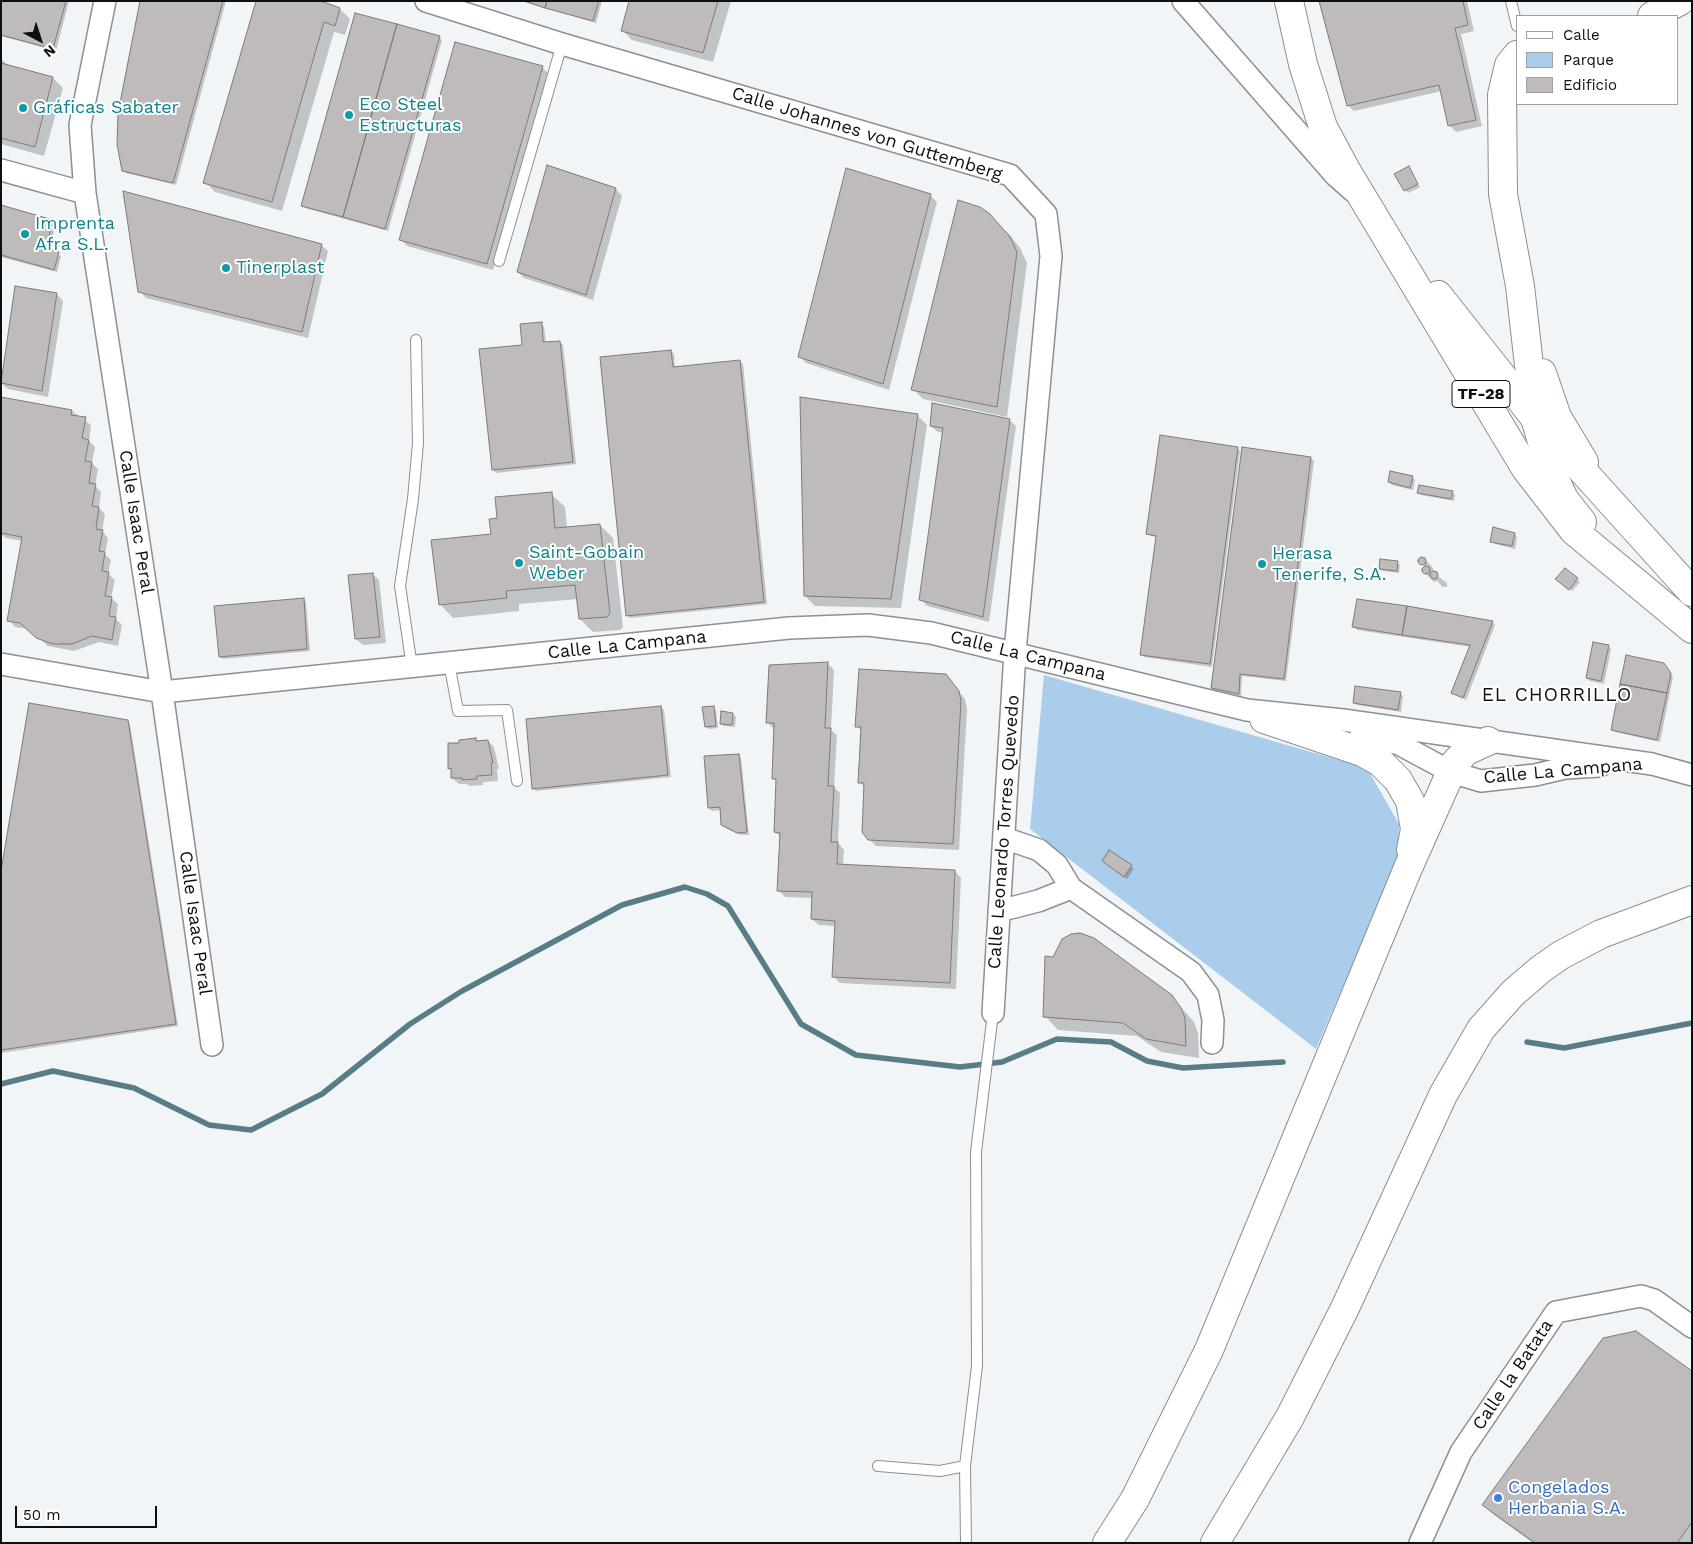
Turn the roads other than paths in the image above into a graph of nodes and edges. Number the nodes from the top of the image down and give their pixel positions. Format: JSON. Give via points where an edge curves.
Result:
{"nodes":[{"id":1,"x":105,"y":1,"type":"edge"},
{"id":2,"x":426,"y":1,"type":"edge"},
{"id":3,"x":1183,"y":1,"type":"edge"},
{"id":4,"x":1289,"y":1,"type":"edge"},
{"id":5,"x":1511,"y":1,"type":"edge"},
{"id":6,"x":1680,"y":1,"type":"edge"},
{"id":7,"x":1654,"y":15,"type":"edge"},
{"id":8,"x":1516,"y":22,"type":"edge"},
{"id":9,"x":562,"y":44,"type":"junction"},
{"id":10,"x":1516,"y":56,"type":"edge"},
{"id":11,"x":1,"y":170,"type":"edge"},
{"id":12,"x":85,"y":193,"type":"junction"},
{"id":13,"x":1365,"y":201,"type":"junction"},
{"id":14,"x":499,"y":261,"type":"dead end"},
{"id":15,"x":1520,"y":286,"type":"junction"},
{"id":16,"x":416,"y":340,"type":"dead end"},
{"id":17,"x":1527,"y":346,"type":"junction"},
{"id":18,"x":1494,"y":366,"type":"junction"},
{"id":19,"x":1535,"y":418,"type":"junction"},
{"id":20,"x":1599,"y":487,"type":"junction"},
{"id":21,"x":1620,"y":571,"type":"junction"},
{"id":22,"x":1692,"y":592,"type":"edge"},
{"id":23,"x":1692,"y":629,"type":"edge"},
{"id":24,"x":1015,"y":652,"type":"junction"},
{"id":25,"x":448,"y":663,"type":"junction"},
{"id":26,"x":1,"y":664,"type":"edge"},
{"id":27,"x":412,"y":667,"type":"junction"},
{"id":28,"x":162,"y":692,"type":"junction"},
{"id":29,"x":1255,"y":714,"type":"junction"},
{"id":30,"x":1488,"y":741,"type":"junction"},
{"id":31,"x":1652,"y":764,"type":"junction"},
{"id":32,"x":1451,"y":772,"type":"junction"},
{"id":33,"x":1692,"y":775,"type":"edge"},
{"id":34,"x":518,"y":781,"type":"dead end"},
{"id":35,"x":1004,"y":838,"type":"junction"},
{"id":36,"x":1408,"y":868,"type":"junction"},
{"id":37,"x":1071,"y":888,"type":"junction"},
{"id":38,"x":1692,"y":900,"type":"edge"},
{"id":39,"x":999,"y":911,"type":"junction"},
{"id":40,"x":993,"y":1013,"type":"joint"},
{"id":41,"x":1212,"y":1043,"type":"dead end"},
{"id":42,"x":212,"y":1045,"type":"dead end"},
{"id":43,"x":1692,"y":1326,"type":"edge"},
{"id":44,"x":878,"y":1466,"type":"dead end"},
{"id":45,"x":965,"y":1466,"type":"junction"},
{"id":46,"x":966,"y":1543,"type":"edge"},
{"id":47,"x":1107,"y":1543,"type":"edge"},
{"id":48,"x":1215,"y":1543,"type":"edge"},
{"id":49,"x":1420,"y":1543,"type":"edge"}],
"edges":[{"from":1,"to":12,"type":"street","name":"Calle Isaac Peral","via":[[80,125]]},
{"from":2,"to":9,"type":"street","name":"Calle Johannes von Guttemberg"},
{"from":3,"to":13,"type":"street","via":[[1336,176]]},
{"from":4,"to":13,"type":"main road","number":"TF-28","via":[[1303,64],[1323,127]]},
{"from":5,"to":8,"type":"lane"},
{"from":6,"to":7,"type":"main road"},
{"from":9,"to":14,"type":"lane"},
{"from":9,"to":24,"type":"street","name":"Calle Johannes von Guttemberg","via":[[1010,175],[1046,214],[1051,256]]},
{"from":10,"to":15,"type":"main road","via":[[1509,65],[1502,95],[1504,194]]},
{"from":11,"to":12,"type":"street"},
{"from":12,"to":28,"type":"street","name":"Calle Isaac Peral"},
{"from":13,"to":18,"type":"main road","number":"TF-28"},
{"from":13,"to":21,"type":"main road","number":"TF-28","via":[[1526,469],[1574,531]]},
{"from":15,"to":17,"type":"main road"},
{"from":15,"to":20,"type":"main road","via":[[1557,417]]},
{"from":16,"to":27,"type":"lane","via":[[418,443],[400,586]]},
{"from":17,"to":18,"type":"main road","via":[[1512,362]]},
{"from":17,"to":19,"type":"main road"},
{"from":18,"to":19,"type":"main road","number":"TF-28"},
{"from":19,"to":20,"type":"main road","number":"TF-28"},
{"from":19,"to":21,"type":"main road","via":[[1549,466],[1564,498]]},
{"from":20,"to":22,"type":"main road","number":"TF-28"},
{"from":21,"to":23,"type":"main road","number":"TF-28"},
{"from":24,"to":25,"type":"street","name":"Calle La Campana","via":[[931,633],[868,626],[788,628]]},
{"from":24,"to":29,"type":"street","name":"Calle La Campana"},
{"from":24,"to":35,"type":"street","name":"Calle Leonardo Torres Quevedo"},
{"from":25,"to":27,"type":"street","name":"Calle La Campana"},
{"from":25,"to":34,"type":"lane","via":[[458,711],[507,710]]},
{"from":26,"to":28,"type":"street","name":"Calle La Campana"},
{"from":27,"to":28,"type":"street","name":"Calle La Campana"},
{"from":28,"to":42,"type":"street","name":"Calle Isaac Peral"},
{"from":29,"to":30,"type":"street","name":"Calle La Campana","via":[[1343,720]]},
{"from":29,"to":32,"type":"street","name":"Calle La Campana","via":[[1399,744]]},
{"from":29,"to":36,"type":"main road","via":[[1362,752],[1380,762],[1398,780],[1410,801],[1415,830]]},
{"from":30,"to":31,"type":"street","name":"Calle La Campana"},
{"from":30,"to":32,"type":"main road","via":[[1466,751]]},
{"from":31,"to":32,"type":"street","name":"Calle La Campana","via":[[1565,768],[1504,780],[1480,780]]},
{"from":31,"to":33,"type":"street","name":"Calle La Campana"},
{"from":32,"to":36,"type":"main road"},
{"from":35,"to":37,"type":"street","via":[[1039,850],[1057,864]]},
{"from":35,"to":39,"type":"street","name":"Calle Leonardo Torres Quevedo"},
{"from":36,"to":47,"type":"main road","via":[[1209,1350],[1136,1499]]},
{"from":37,"to":39,"type":"street","via":[[1038,902]]},
{"from":37,"to":41,"type":"street","via":[[1191,972],[1208,995],[1213,1020]]},
{"from":38,"to":48,"type":"main road","via":[[1601,934],[1561,955],[1513,992],[1481,1029],[1443,1095],[1345,1308],[1290,1417]]},
{"from":39,"to":40,"type":"street","name":"Calle Leonardo Torres Quevedo"},
{"from":40,"to":45,"type":"lane","via":[[976,1152],[977,1366]]},
{"from":43,"to":49,"type":"street","name":"Calle la Batata","via":[[1654,1300],[1641,1296],[1556,1312],[1461,1452]]},
{"from":44,"to":45,"type":"lane","via":[[940,1471]]},
{"from":45,"to":46,"type":"lane"}]}
